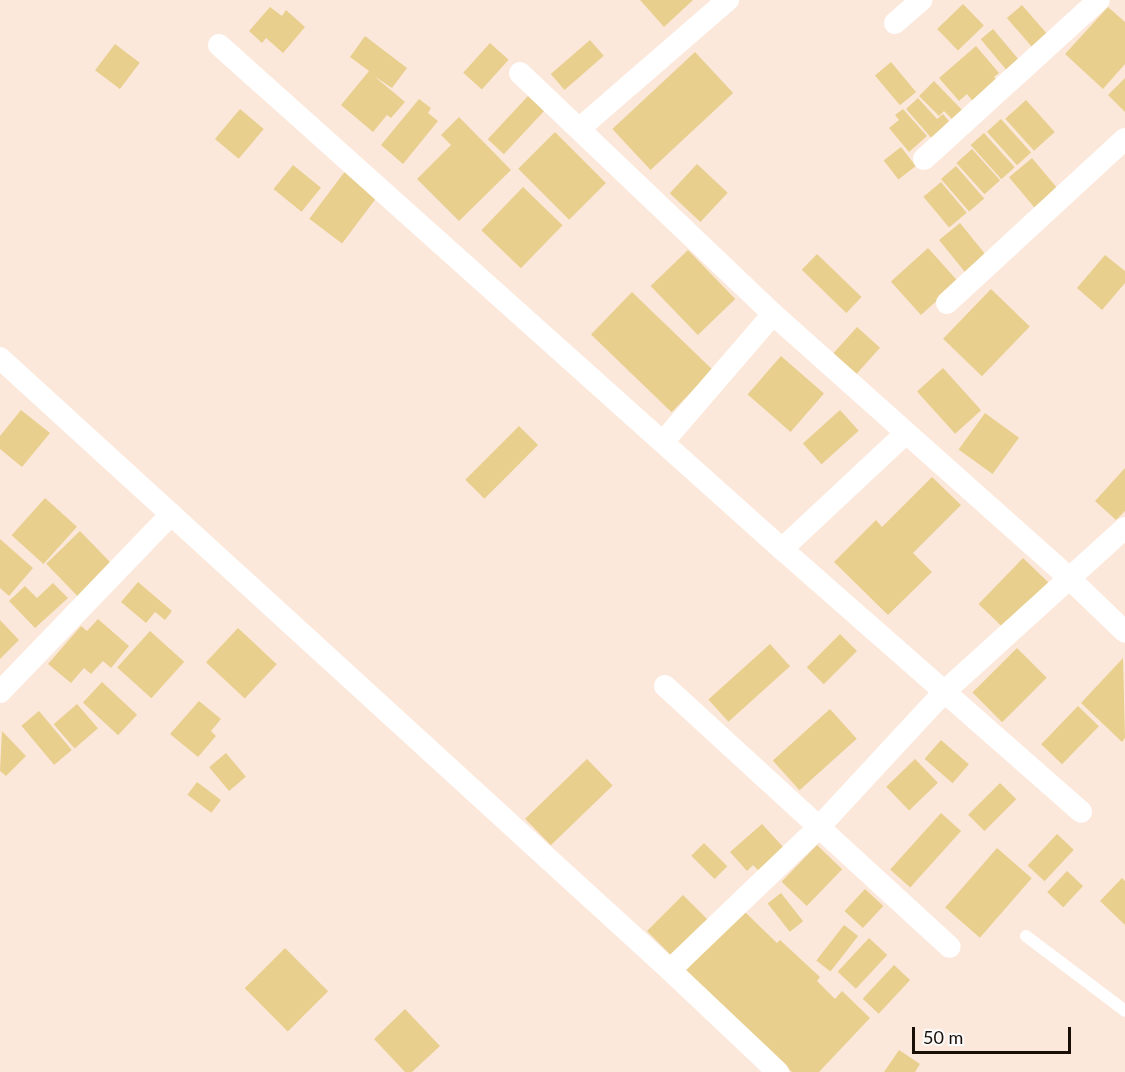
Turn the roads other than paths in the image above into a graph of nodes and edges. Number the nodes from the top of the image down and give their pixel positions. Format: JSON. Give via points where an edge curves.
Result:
{"nodes":[{"id":1,"x":728,"y":0,"type":"edge"},
{"id":2,"x":921,"y":0,"type":"edge"},
{"id":3,"x":1099,"y":0,"type":"edge"},
{"id":4,"x":895,"y":23,"type":"dead end"},
{"id":5,"x":219,"y":45,"type":"dead end"},
{"id":6,"x":520,"y":73,"type":"dead end"},
{"id":7,"x":580,"y":128,"type":"junction"},
{"id":8,"x":1125,"y":139,"type":"edge"},
{"id":9,"x":924,"y":159,"type":"dead end"},
{"id":10,"x":947,"y":303,"type":"dead end"},
{"id":11,"x":773,"y":314,"type":"junction"},
{"id":12,"x":0,"y":358,"type":"edge"},
{"id":13,"x":905,"y":434,"type":"junction"},
{"id":14,"x":663,"y":442,"type":"junction"},
{"id":15,"x":171,"y":514,"type":"junction"},
{"id":16,"x":1125,"y":528,"type":"edge"},
{"id":17,"x":782,"y":549,"type":"junction"},
{"id":18,"x":1070,"y":579,"type":"junction"},
{"id":19,"x":1125,"y":632,"type":"edge"},
{"id":20,"x":665,"y":686,"type":"dead end"},
{"id":21,"x":0,"y":692,"type":"edge"},
{"id":22,"x":944,"y":692,"type":"junction"},
{"id":23,"x":1081,"y":812,"type":"dead end"},
{"id":24,"x":820,"y":826,"type":"junction"},
{"id":25,"x":1026,"y":936,"type":"dead end"},
{"id":26,"x":950,"y":947,"type":"dead end"},
{"id":27,"x":670,"y":970,"type":"junction"},
{"id":28,"x":1125,"y":1011,"type":"edge"},
{"id":29,"x":778,"y":1072,"type":"edge"}],
"edges":[{"from":1,"to":7,"type":"street"},
{"from":2,"to":4,"type":"street"},
{"from":3,"to":9,"type":"street"},
{"from":5,"to":14,"type":"street"},
{"from":6,"to":7,"type":"street"},
{"from":7,"to":11,"type":"street"},
{"from":8,"to":10,"type":"street"},
{"from":11,"to":13,"type":"street"},
{"from":11,"to":14,"type":"street"},
{"from":12,"to":15,"type":"street"},
{"from":13,"to":17,"type":"street"},
{"from":13,"to":18,"type":"street"},
{"from":14,"to":17,"type":"street"},
{"from":15,"to":21,"type":"street"},
{"from":15,"to":27,"type":"street"},
{"from":16,"to":18,"type":"street"},
{"from":17,"to":22,"type":"street"},
{"from":18,"to":19,"type":"street"},
{"from":18,"to":22,"type":"street"},
{"from":20,"to":24,"type":"street"},
{"from":22,"to":23,"type":"street"},
{"from":22,"to":24,"type":"street"},
{"from":24,"to":26,"type":"street"},
{"from":24,"to":27,"type":"street"},
{"from":25,"to":28,"type":"lane"},
{"from":27,"to":29,"type":"street"}]}
